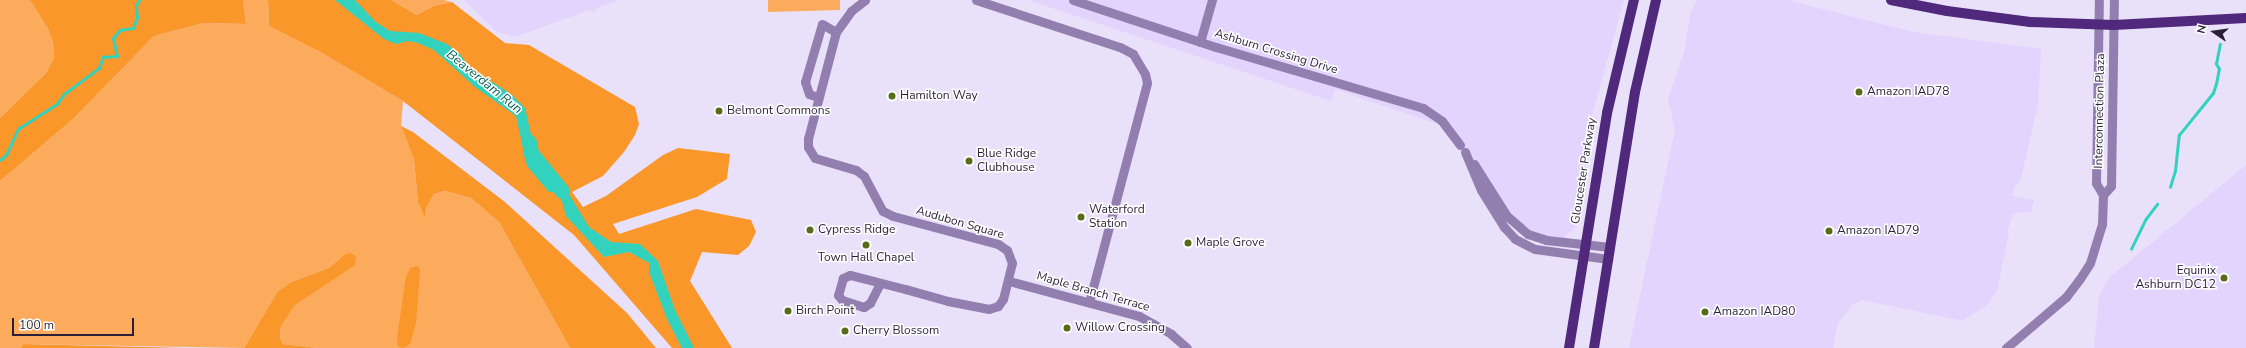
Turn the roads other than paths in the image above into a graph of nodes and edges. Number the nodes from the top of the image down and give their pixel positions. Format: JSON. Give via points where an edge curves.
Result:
{"nodes":[{"id":1,"x":865,"y":0,"type":"edge"},
{"id":2,"x":976,"y":0,"type":"edge"},
{"id":3,"x":1073,"y":0,"type":"edge"},
{"id":4,"x":1212,"y":0,"type":"edge"},
{"id":5,"x":1634,"y":0,"type":"edge"},
{"id":6,"x":1656,"y":0,"type":"edge"},
{"id":7,"x":1891,"y":0,"type":"edge"},
{"id":8,"x":2099,"y":0,"type":"edge"},
{"id":9,"x":2114,"y":0,"type":"edge"},
{"id":10,"x":2246,"y":18,"type":"edge"},
{"id":11,"x":2096,"y":25,"type":"junction"},
{"id":12,"x":2114,"y":25,"type":"junction"},
{"id":13,"x":836,"y":32,"type":"junction"},
{"id":14,"x":1200,"y":42,"type":"junction"},
{"id":15,"x":818,"y":97,"type":"junction"},
{"id":16,"x":1460,"y":144,"type":"dead end"},
{"id":17,"x":2103,"y":195,"type":"junction"},
{"id":18,"x":1585,"y":244,"type":"junction"},
{"id":19,"x":1610,"y":247,"type":"junction"},
{"id":20,"x":1584,"y":256,"type":"junction"},
{"id":21,"x":1608,"y":259,"type":"junction"},
{"id":22,"x":1009,"y":281,"type":"junction"},
{"id":23,"x":880,"y":283,"type":"junction"},
{"id":24,"x":1089,"y":302,"type":"junction"},
{"id":25,"x":1184,"y":347,"type":"edge"},
{"id":26,"x":1569,"y":348,"type":"edge"},
{"id":27,"x":1594,"y":348,"type":"edge"},
{"id":28,"x":2006,"y":348,"type":"edge"}],
"edges":[{"from":1,"to":13,"type":"street","via":[[852,10]]},
{"from":2,"to":24,"type":"street","via":[[1128,50],[1139,63],[1147,83]]},
{"from":3,"to":14,"type":"street","name":"Ashburn Crossing Drive"},
{"from":4,"to":14,"type":"street"},
{"from":5,"to":18,"type":"main road","name":"Gloucester Parkway","via":[[1612,87]]},
{"from":6,"to":19,"type":"main road","via":[[1635,92]]},
{"from":7,"to":11,"type":"main road","via":[[1947,11],[2023,21]]},
{"from":8,"to":11,"type":"street","name":"Interconnection Plaza"},
{"from":9,"to":12,"type":"street","name":"Interconnection Plaza"},
{"from":10,"to":12,"type":"main road"},
{"from":11,"to":12,"type":"main road"},
{"from":11,"to":17,"type":"street","name":"Interconnection Plaza","via":[[2096,183]]},
{"from":12,"to":17,"type":"street","name":"Interconnection Plaza","via":[[2111,186]]},
{"from":13,"to":15,"type":"street","name":"Audubon Square"},
{"from":13,"to":15,"type":"street","via":[[822,24],[809,68],[805,88],[809,94]]},
{"from":14,"to":16,"type":"street","name":"Ashburn Crossing Drive","via":[[1423,108],[1442,121]]},
{"from":15,"to":22,"type":"street","name":"Audubon Square","via":[[808,139],[808,147],[815,158],[856,170],[864,176],[883,211],[893,216],[998,244],[1010,255],[1012,263]]},
{"from":17,"to":28,"type":"street","name":"Interconnection Plaza","via":[[2102,224],[2096,247],[2079,280],[2060,302]]},
{"from":18,"to":19,"type":"street"},
{"from":18,"to":20,"type":"main road","name":"Gloucester Parkway"},
{"from":18,"to":20,"type":"street","via":[[1537,238],[1520,230],[1507,216],[1486,180],[1465,152],[1481,190],[1504,227],[1515,239],[1535,249]]},
{"from":19,"to":21,"type":"main road"},
{"from":20,"to":21,"type":"street"},
{"from":20,"to":26,"type":"main road","name":"Gloucester Parkway"},
{"from":21,"to":27,"type":"main road"},
{"from":22,"to":23,"type":"street","name":"Audubon Square","via":[[998,306],[989,309]]},
{"from":22,"to":24,"type":"street","name":"Maple Branch Terrace"},
{"from":23,"to":23,"type":"street","name":"Audubon Square","via":[[850,274],[843,278],[838,295],[842,300],[864,307],[870,303]]},
{"from":24,"to":25,"type":"street","name":"Maple Branch Terrace","via":[[1152,321]]}]}
